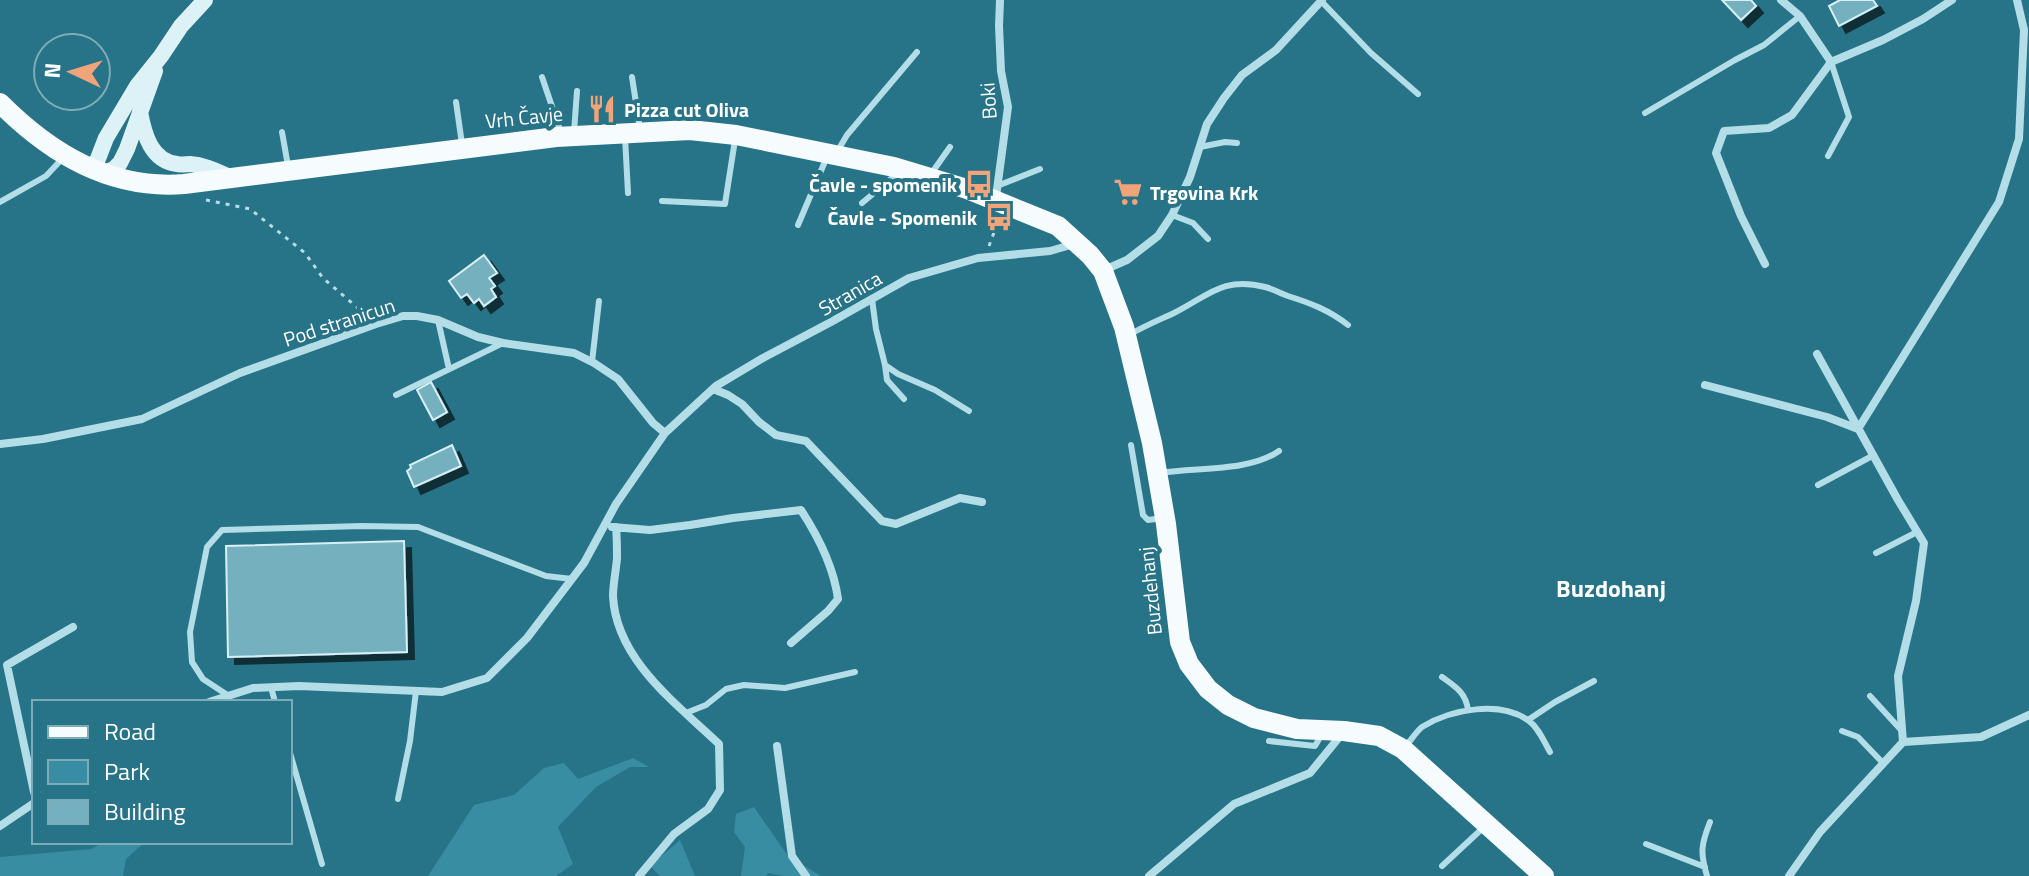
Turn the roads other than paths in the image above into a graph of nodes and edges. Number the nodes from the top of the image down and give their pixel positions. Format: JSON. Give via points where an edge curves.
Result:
{"nodes":[{"id":1,"x":205,"y":0,"type":"edge"},
{"id":2,"x":1000,"y":0,"type":"edge"},
{"id":3,"x":1781,"y":0,"type":"edge"},
{"id":4,"x":1952,"y":0,"type":"edge"},
{"id":5,"x":2017,"y":0,"type":"edge"},
{"id":6,"x":1321,"y":1,"type":"edge"},
{"id":7,"x":1800,"y":16,"type":"junction"},
{"id":8,"x":917,"y":52,"type":"dead end"},
{"id":9,"x":161,"y":56,"type":"junction"},
{"id":10,"x":1831,"y":62,"type":"junction"},
{"id":11,"x":542,"y":77,"type":"dead end"},
{"id":12,"x":632,"y":77,"type":"dead end"},
{"id":13,"x":577,"y":91,"type":"dead end"},
{"id":14,"x":1418,"y":94,"type":"dead end"},
{"id":15,"x":456,"y":102,"type":"dead end"},
{"id":16,"x":0,"y":103,"type":"edge"},
{"id":17,"x":140,"y":110,"type":"junction"},
{"id":18,"x":1645,"y":113,"type":"dead end"},
{"id":19,"x":282,"y":132,"type":"dead end"},
{"id":20,"x":633,"y":132,"type":"junction"},
{"id":21,"x":2029,"y":133,"type":"edge"},
{"id":22,"x":736,"y":135,"type":"junction"},
{"id":23,"x":568,"y":136,"type":"junction"},
{"id":24,"x":2019,"y":139,"type":"junction"},
{"id":25,"x":1237,"y":143,"type":"dead end"},
{"id":26,"x":950,"y":147,"type":"dead end"},
{"id":27,"x":1200,"y":147,"type":"junction"},
{"id":28,"x":463,"y":148,"type":"junction"},
{"id":29,"x":832,"y":154,"type":"junction"},
{"id":30,"x":66,"y":156,"type":"junction"},
{"id":31,"x":1828,"y":156,"type":"dead end"},
{"id":32,"x":902,"y":169,"type":"junction"},
{"id":33,"x":1040,"y":169,"type":"dead end"},
{"id":34,"x":288,"y":170,"type":"junction"},
{"id":35,"x":99,"y":171,"type":"junction"},
{"id":36,"x":929,"y":177,"type":"junction"},
{"id":37,"x":232,"y":178,"type":"junction"},
{"id":38,"x":628,"y":193,"type":"dead end"},
{"id":39,"x":662,"y":201,"type":"dead end"},
{"id":40,"x":0,"y":202,"type":"edge"},
{"id":41,"x":997,"y":202,"type":"junction"},
{"id":42,"x":862,"y":203,"type":"dead end"},
{"id":43,"x":1172,"y":215,"type":"junction"},
{"id":44,"x":798,"y":225,"type":"dead end"},
{"id":45,"x":1208,"y":239,"type":"dead end"},
{"id":46,"x":1077,"y":243,"type":"junction"},
{"id":47,"x":1765,"y":264,"type":"dead end"},
{"id":48,"x":1103,"y":271,"type":"junction"},
{"id":49,"x":872,"y":299,"type":"junction"},
{"id":50,"x":599,"y":301,"type":"dead end"},
{"id":51,"x":438,"y":320,"type":"junction"},
{"id":52,"x":1348,"y":325,"type":"dead end"},
{"id":53,"x":1126,"y":336,"type":"junction"},
{"id":54,"x":503,"y":343,"type":"junction"},
{"id":55,"x":1817,"y":354,"type":"dead end"},
{"id":56,"x":592,"y":362,"type":"junction"},
{"id":57,"x":885,"y":365,"type":"junction"},
{"id":58,"x":449,"y":369,"type":"junction"},
{"id":59,"x":1705,"y":385,"type":"dead end"},
{"id":60,"x":713,"y":389,"type":"junction"},
{"id":61,"x":396,"y":395,"type":"dead end"},
{"id":62,"x":904,"y":399,"type":"dead end"},
{"id":63,"x":969,"y":411,"type":"dead end"},
{"id":64,"x":1858,"y":429,"type":"junction"},
{"id":65,"x":665,"y":433,"type":"junction"},
{"id":66,"x":0,"y":444,"type":"edge"},
{"id":67,"x":1131,"y":445,"type":"dead end"},
{"id":68,"x":1279,"y":451,"type":"dead end"},
{"id":69,"x":1874,"y":455,"type":"junction"},
{"id":70,"x":1157,"y":473,"type":"junction"},
{"id":71,"x":1818,"y":485,"type":"dead end"},
{"id":72,"x":982,"y":502,"type":"dead end"},
{"id":73,"x":1165,"y":518,"type":"junction"},
{"id":74,"x":616,"y":527,"type":"junction"},
{"id":75,"x":603,"y":528,"type":"junction"},
{"id":76,"x":1917,"y":532,"type":"junction"},
{"id":77,"x":1876,"y":553,"type":"dead end"},
{"id":78,"x":572,"y":579,"type":"junction"},
{"id":79,"x":73,"y":627,"type":"dead end"},
{"id":80,"x":791,"y":643,"type":"dead end"},
{"id":81,"x":4,"y":664,"type":"edge"},
{"id":82,"x":855,"y":672,"type":"dead end"},
{"id":83,"x":1442,"y":677,"type":"dead end"},
{"id":84,"x":1594,"y":681,"type":"dead end"},
{"id":85,"x":271,"y":687,"type":"junction"},
{"id":86,"x":416,"y":691,"type":"junction"},
{"id":87,"x":229,"y":696,"type":"junction"},
{"id":88,"x":1870,"y":696,"type":"dead end"},
{"id":89,"x":216,"y":700,"type":"edge"},
{"id":90,"x":274,"y":700,"type":"edge"},
{"id":91,"x":1468,"y":710,"type":"junction"},
{"id":92,"x":686,"y":713,"type":"junction"},
{"id":93,"x":2029,"y":715,"type":"edge"},
{"id":94,"x":1528,"y":720,"type":"junction"},
{"id":95,"x":1334,"y":730,"type":"junction"},
{"id":96,"x":1842,"y":731,"type":"dead end"},
{"id":97,"x":1902,"y":731,"type":"junction"},
{"id":98,"x":1269,"y":741,"type":"dead end"},
{"id":99,"x":1903,"y":742,"type":"junction"},
{"id":100,"x":777,"y":746,"type":"dead end"},
{"id":101,"x":1403,"y":749,"type":"junction"},
{"id":102,"x":1550,"y":752,"type":"dead end"},
{"id":103,"x":292,"y":760,"type":"edge"},
{"id":104,"x":1883,"y":763,"type":"junction"},
{"id":105,"x":32,"y":783,"type":"edge"},
{"id":106,"x":398,"y":799,"type":"dead end"},
{"id":107,"x":32,"y":804,"type":"edge"},
{"id":108,"x":1710,"y":822,"type":"dead end"},
{"id":109,"x":1487,"y":824,"type":"junction"},
{"id":110,"x":0,"y":826,"type":"edge"},
{"id":111,"x":1646,"y":844,"type":"dead end"},
{"id":112,"x":322,"y":864,"type":"dead end"},
{"id":113,"x":1442,"y":866,"type":"dead end"},
{"id":114,"x":1705,"y":867,"type":"junction"},
{"id":115,"x":639,"y":876,"type":"edge"},
{"id":116,"x":806,"y":876,"type":"edge"},
{"id":117,"x":1149,"y":876,"type":"edge"},
{"id":118,"x":1544,"y":876,"type":"edge"},
{"id":119,"x":1707,"y":876,"type":"edge"},
{"id":120,"x":1789,"y":876,"type":"edge"}],
"edges":[{"from":1,"to":9,"type":"main road"},
{"from":2,"to":41,"type":"street","name":"Boki","via":[[1001,71],[1008,107]]},
{"from":3,"to":7,"type":"street"},
{"from":4,"to":10,"type":"street","via":[[1883,40]]},
{"from":5,"to":24,"type":"street","via":[[2024,30]]},
{"from":6,"to":14,"type":"lane"},
{"from":6,"to":27,"type":"street","via":[[1276,50],[1242,75],[1207,124]]},
{"from":7,"to":10,"type":"street"},
{"from":7,"to":18,"type":"lane","via":[[1764,45]]},
{"from":8,"to":29,"type":"lane"},
{"from":9,"to":17,"type":"main road"},
{"from":9,"to":35,"type":"main road","via":[[121,110],[106,138]]},
{"from":10,"to":31,"type":"lane","via":[[1849,117]]},
{"from":10,"to":47,"type":"street","via":[[1792,115],[1769,128],[1724,131],[1716,153]]},
{"from":11,"to":23,"type":"lane"},
{"from":12,"to":20,"type":"lane"},
{"from":13,"to":23,"type":"lane"},
{"from":15,"to":28,"type":"lane"},
{"from":16,"to":30,"type":"main road","name":"Vrh Čavje"},
{"from":17,"to":35,"type":"main road","via":[[120,163]]},
{"from":17,"to":37,"type":"main road","via":[[144,132],[159,156]]},
{"from":19,"to":34,"type":"lane"},
{"from":20,"to":22,"type":"main road","name":"Vrh Čavje"},
{"from":20,"to":23,"type":"main road","name":"Vrh Čavje"},
{"from":20,"to":38,"type":"lane"},
{"from":21,"to":24,"type":"street"},
{"from":22,"to":29,"type":"main road","name":"Vrh Čavje"},
{"from":22,"to":39,"type":"lane","via":[[725,204]]},
{"from":23,"to":28,"type":"main road","name":"Vrh Čavje"},
{"from":24,"to":64,"type":"street","via":[[1999,202]]},
{"from":25,"to":27,"type":"lane"},
{"from":26,"to":36,"type":"lane"},
{"from":27,"to":43,"type":"street"},
{"from":28,"to":34,"type":"main road","name":"Vrh Čavje"},
{"from":29,"to":32,"type":"main road","name":"Vrh Čavje"},
{"from":29,"to":44,"type":"lane"},
{"from":30,"to":35,"type":"main road","name":"Vrh Čavje"},
{"from":30,"to":40,"type":"lane","via":[[46,176]]},
{"from":32,"to":36,"type":"main road","name":"Vrh Čavje"},
{"from":32,"to":42,"type":"lane"},
{"from":33,"to":41,"type":"lane"},
{"from":34,"to":37,"type":"main road","name":"Vrh Čavje"},
{"from":35,"to":37,"type":"main road","name":"Vrh Čavje","via":[[154,185]]},
{"from":36,"to":41,"type":"main road","name":"Vrh Čavje"},
{"from":41,"to":46,"type":"main road","name":"Vrh Čavje","via":[[1058,226]]},
{"from":43,"to":45,"type":"lane","via":[[1193,223]]},
{"from":43,"to":48,"type":"street","via":[[1143,249]]},
{"from":46,"to":48,"type":"main road","name":"Buzdehanj"},
{"from":46,"to":49,"type":"street","name":"Stranica","via":[[978,258],[909,278]]},
{"from":48,"to":53,"type":"main road","name":"Buzdehanj"},
{"from":49,"to":57,"type":"lane"},
{"from":49,"to":60,"type":"street","name":"Stranica"},
{"from":50,"to":56,"type":"lane"},
{"from":51,"to":54,"type":"street","name":"Pod stranicun"},
{"from":51,"to":58,"type":"lane"},
{"from":51,"to":66,"type":"street","name":"Pod stranicun","via":[[403,316],[376,324],[240,373],[142,419]]},
{"from":52,"to":53,"type":"lane","via":[[1308,302],[1244,283],[1212,290]]},
{"from":53,"to":70,"type":"main road","name":"Buzdehanj"},
{"from":54,"to":56,"type":"street","name":"Pod stranicun","via":[[574,353]]},
{"from":54,"to":58,"type":"lane"},
{"from":55,"to":64,"type":"street"},
{"from":56,"to":65,"type":"street","name":"Pod stranicun","via":[[618,379]]},
{"from":57,"to":62,"type":"lane","via":[[887,380]]},
{"from":57,"to":63,"type":"lane"},
{"from":58,"to":61,"type":"lane"},
{"from":59,"to":64,"type":"street"},
{"from":60,"to":65,"type":"street","name":"Stranica"},
{"from":60,"to":72,"type":"street","via":[[742,404],[776,435],[806,441],[882,521],[896,524],[960,498]]},
{"from":64,"to":69,"type":"street"},
{"from":65,"to":75,"type":"street","name":"Stranica"},
{"from":67,"to":73,"type":"lane","via":[[1143,515],[1148,520]]},
{"from":68,"to":70,"type":"lane","via":[[1266,460],[1234,466]]},
{"from":69,"to":71,"type":"lane"},
{"from":69,"to":76,"type":"street"},
{"from":70,"to":73,"type":"main road","name":"Buzdehanj"},
{"from":73,"to":95,"type":"main road","name":"Buzdehanj","via":[[1180,642],[1208,689],[1254,718],[1297,729]]},
{"from":74,"to":75,"type":"street"},
{"from":74,"to":80,"type":"street","via":[[650,530],[801,510],[838,599]]},
{"from":74,"to":92,"type":"street","via":[[613,596],[619,631],[641,665]]},
{"from":75,"to":78,"type":"street","name":"Stranica"},
{"from":76,"to":77,"type":"lane"},
{"from":76,"to":97,"type":"street","via":[[1924,543],[1898,676]]},
{"from":78,"to":86,"type":"street","name":"Stranica","via":[[527,638],[487,678],[442,692]]},
{"from":78,"to":87,"type":"lane","via":[[546,576],[418,527],[222,530],[207,547],[190,632],[192,662],[203,679]]},
{"from":79,"to":81,"type":"street"},
{"from":81,"to":105,"type":"street"},
{"from":82,"to":92,"type":"lane","via":[[785,688],[726,689]]},
{"from":83,"to":91,"type":"lane","via":[[1466,699]]},
{"from":84,"to":94,"type":"lane"},
{"from":85,"to":86,"type":"street","name":"Stranica"},
{"from":85,"to":87,"type":"street","name":"Stranica"},
{"from":85,"to":90,"type":"lane"},
{"from":86,"to":106,"type":"lane"},
{"from":87,"to":89,"type":"street","name":"Stranica"},
{"from":88,"to":97,"type":"lane"},
{"from":91,"to":94,"type":"lane","via":[[1501,708]]},
{"from":91,"to":101,"type":"lane","via":[[1420,728]]},
{"from":92,"to":115,"type":"street","via":[[719,744],[720,790],[708,809],[674,834]]},
{"from":93,"to":99,"type":"street","via":[[1981,737]]},
{"from":94,"to":102,"type":"lane"},
{"from":95,"to":98,"type":"lane","via":[[1315,746]]},
{"from":95,"to":101,"type":"main road","name":"Buzdehanj","via":[[1379,736]]},
{"from":95,"to":117,"type":"street","via":[[1310,773],[1234,804]]},
{"from":96,"to":104,"type":"lane","via":[[1858,737]]},
{"from":97,"to":99,"type":"street"},
{"from":99,"to":104,"type":"street"},
{"from":100,"to":116,"type":"street","via":[[792,856]]},
{"from":101,"to":109,"type":"main road","name":"Buzdehanj"},
{"from":103,"to":112,"type":"lane"},
{"from":104,"to":120,"type":"street","via":[[1820,832]]},
{"from":107,"to":110,"type":"street"},
{"from":108,"to":114,"type":"lane","via":[[1702,842]]},
{"from":109,"to":113,"type":"lane"},
{"from":109,"to":118,"type":"main road","name":"Buzdehanj"},
{"from":111,"to":114,"type":"lane"},
{"from":114,"to":119,"type":"lane"}]}
